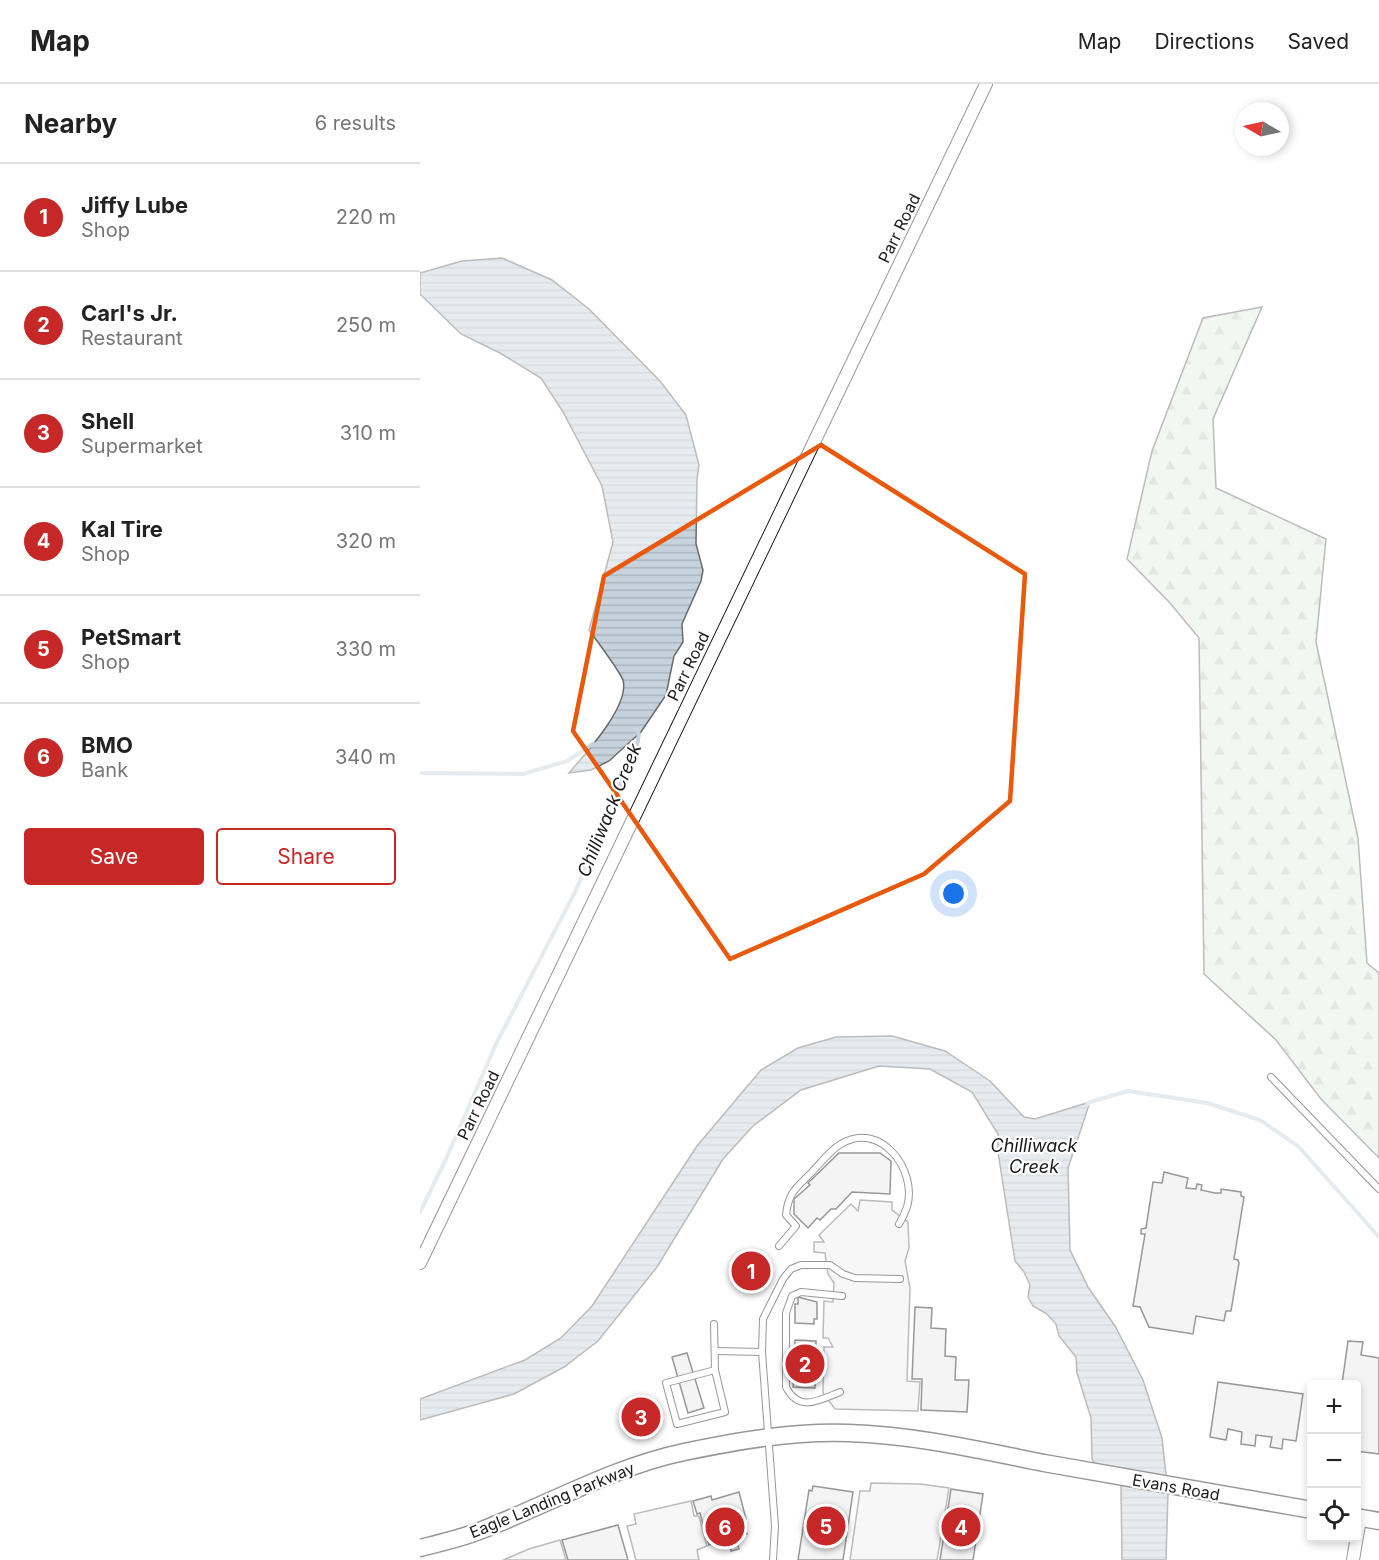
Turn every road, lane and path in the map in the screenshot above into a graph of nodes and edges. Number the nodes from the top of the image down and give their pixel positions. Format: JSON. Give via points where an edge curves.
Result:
{"nodes":[{"id":1,"x":986,"y":84,"type":"edge"},
{"id":2,"x":1271,"y":1077,"type":"dead end"},
{"id":3,"x":1379,"y":1189,"type":"edge"},
{"id":4,"x":899,"y":1224,"type":"dead end"},
{"id":5,"x":779,"y":1246,"type":"dead end"},
{"id":6,"x":420,"y":1263,"type":"edge"},
{"id":7,"x":900,"y":1279,"type":"dead end"},
{"id":8,"x":842,"y":1296,"type":"dead end"},
{"id":9,"x":714,"y":1324,"type":"dead end"},
{"id":10,"x":715,"y":1351,"type":"junction"},
{"id":11,"x":762,"y":1352,"type":"junction"},
{"id":12,"x":715,"y":1370,"type":"junction"},
{"id":13,"x":840,"y":1392,"type":"dead end"},
{"id":14,"x":768,"y":1438,"type":"junction"},
{"id":15,"x":1041,"y":1462,"type":"joint"},
{"id":16,"x":1307,"y":1509,"type":"edge"},
{"id":17,"x":1361,"y":1518,"type":"edge"},
{"id":18,"x":1379,"y":1521,"type":"edge"},
{"id":19,"x":1355,"y":1542,"type":"edge"},
{"id":20,"x":420,"y":1548,"type":"edge"},
{"id":21,"x":773,"y":1560,"type":"edge"},
{"id":22,"x":1353,"y":1560,"type":"edge"}],
"edges":[{"from":1,"to":6,"type":"street","name":"Parr Road"},
{"from":2,"to":3,"type":"lane"},
{"from":4,"to":5,"type":"lane","via":[[908,1206],[901,1161],[885,1145],[857,1138],[840,1144],[793,1190],[786,1215],[796,1226]]},
{"from":7,"to":11,"type":"lane","via":[[855,1278],[830,1265],[791,1269],[763,1319]]},
{"from":8,"to":13,"type":"lane","via":[[801,1292],[792,1296],[786,1313],[786,1387],[791,1397],[814,1402]]},
{"from":9,"to":10,"type":"lane"},
{"from":10,"to":11,"type":"lane"},
{"from":10,"to":12,"type":"lane"},
{"from":11,"to":14,"type":"lane"},
{"from":12,"to":12,"type":"lane","via":[[666,1383],[676,1424],[724,1412]]},
{"from":14,"to":15,"type":"street","name":"Eagle Landing Parkway","via":[[846,1433],[895,1436]]},
{"from":14,"to":20,"type":"street","name":"Eagle Landing Parkway","via":[[681,1453],[634,1467],[480,1531]]},
{"from":14,"to":21,"type":"lane","via":[[775,1526]]},
{"from":15,"to":16,"type":"street","name":"Evans Road"},
{"from":17,"to":18,"type":"street"},
{"from":19,"to":22,"type":"street"}]}
